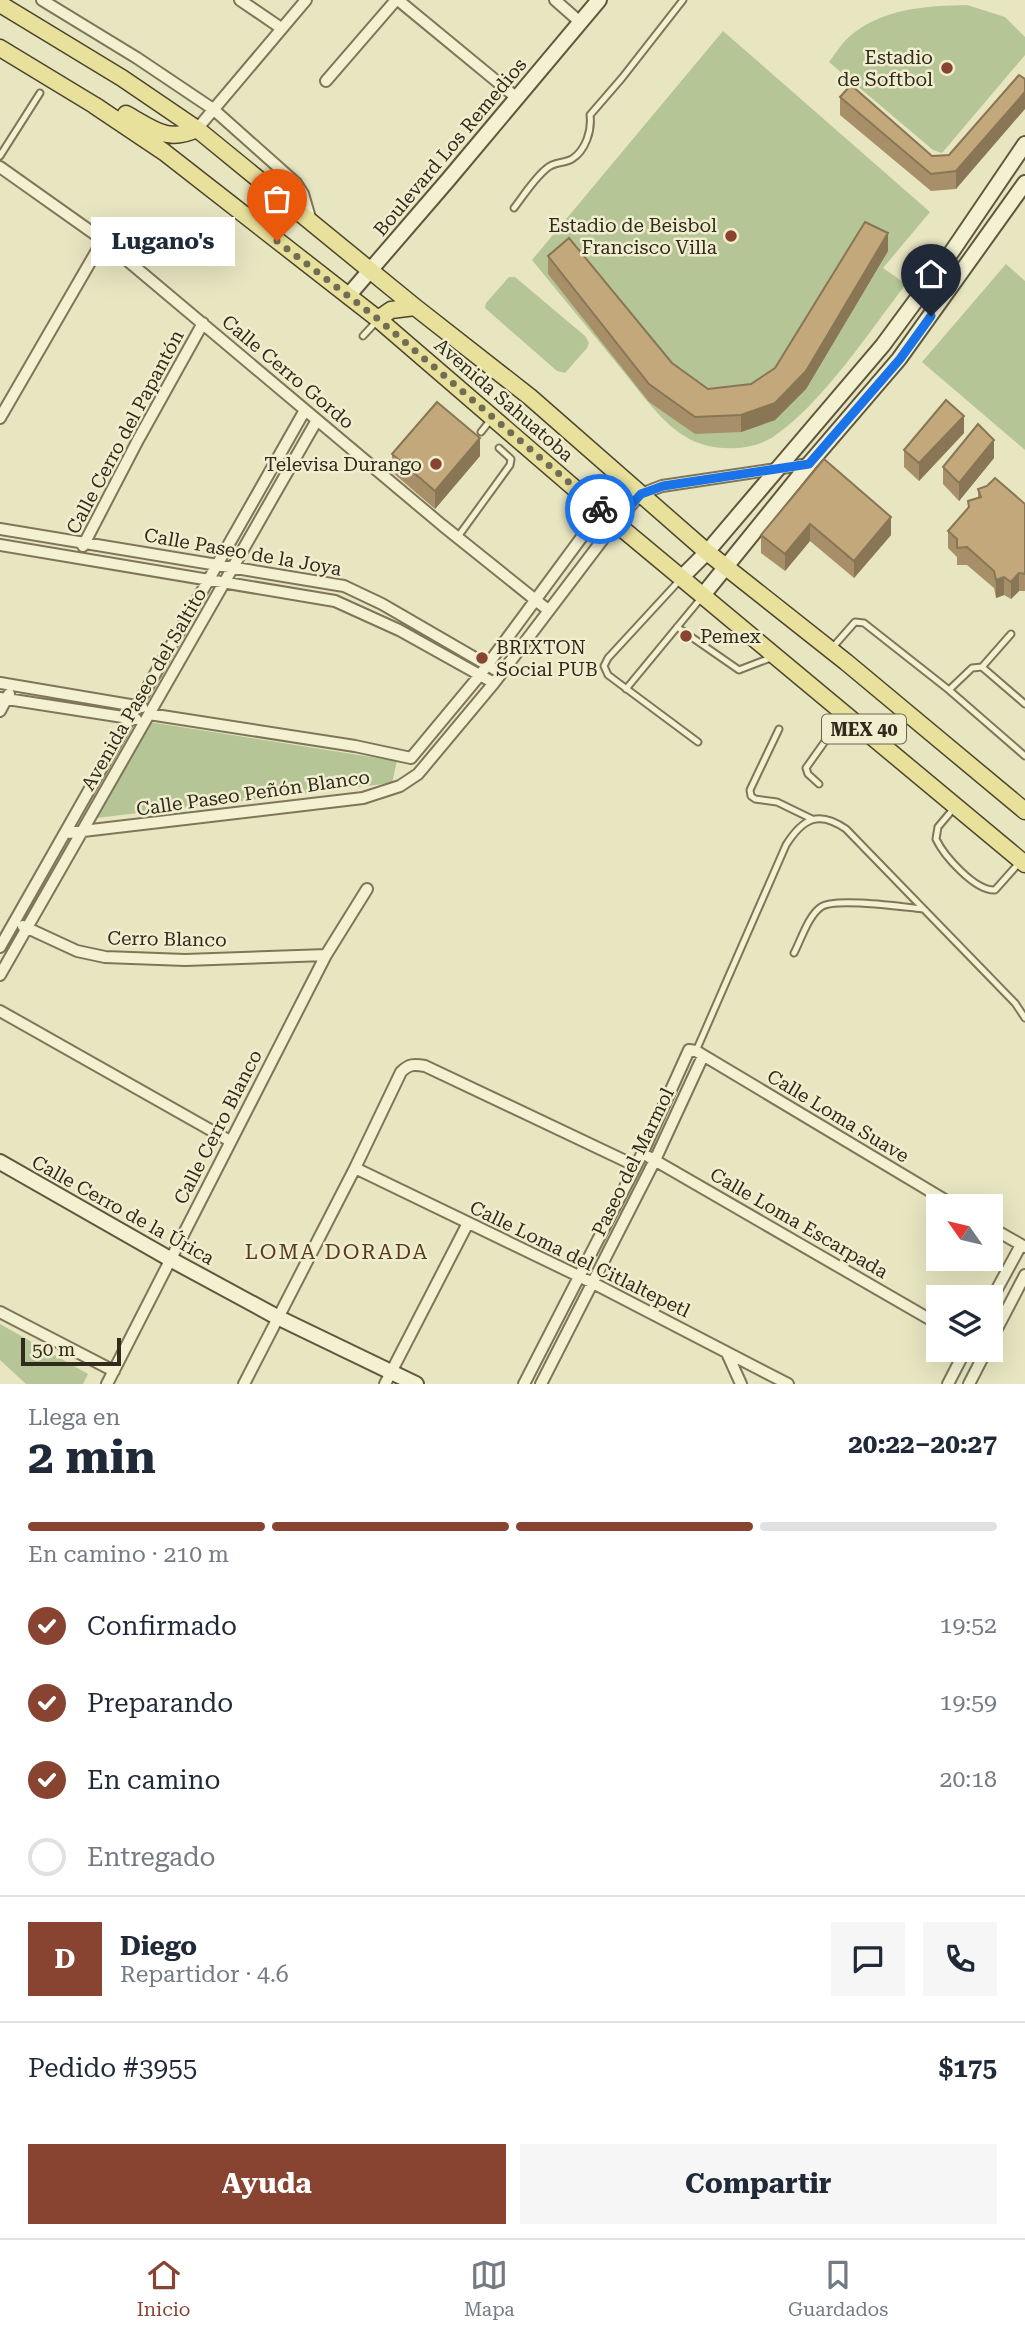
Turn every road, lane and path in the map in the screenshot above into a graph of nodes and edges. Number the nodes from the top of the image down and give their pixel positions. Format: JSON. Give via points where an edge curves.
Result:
{"nodes":[{"id":1,"x":42,"y":0,"type":"edge"},
{"id":2,"x":240,"y":0,"type":"edge"},
{"id":3,"x":306,"y":0,"type":"edge"},
{"id":4,"x":397,"y":0,"type":"edge"},
{"id":5,"x":555,"y":0,"type":"edge"},
{"id":6,"x":599,"y":0,"type":"edge"},
{"id":7,"x":683,"y":0,"type":"edge"},
{"id":8,"x":0,"y":4,"type":"edge"},
{"id":9,"x":580,"y":22,"type":"junction"},
{"id":10,"x":281,"y":28,"type":"junction"},
{"id":11,"x":0,"y":48,"type":"edge"},
{"id":12,"x":326,"y":81,"type":"dead end"},
{"id":13,"x":40,"y":93,"type":"dead end"},
{"id":14,"x":517,"y":98,"type":"junction"},
{"id":15,"x":94,"y":104,"type":"junction"},
{"id":16,"x":213,"y":109,"type":"junction"},
{"id":17,"x":197,"y":129,"type":"junction"},
{"id":18,"x":1025,"y":144,"type":"edge"},
{"id":19,"x":0,"y":156,"type":"edge"},
{"id":20,"x":0,"y":167,"type":"edge"},
{"id":21,"x":1025,"y":183,"type":"edge"},
{"id":22,"x":514,"y":208,"type":"dead end"},
{"id":23,"x":311,"y":221,"type":"junction"},
{"id":24,"x":103,"y":240,"type":"junction"},
{"id":25,"x":371,"y":270,"type":"junction"},
{"id":26,"x":348,"y":296,"type":"junction"},
{"id":27,"x":415,"y":307,"type":"junction"},
{"id":28,"x":378,"y":319,"type":"junction"},
{"id":29,"x":204,"y":323,"type":"junction"},
{"id":30,"x":363,"y":336,"type":"dead end"},
{"id":31,"x":883,"y":345,"type":"junction"},
{"id":32,"x":900,"y":359,"type":"junction"},
{"id":33,"x":305,"y":410,"type":"junction"},
{"id":34,"x":493,"y":417,"type":"junction"},
{"id":35,"x":0,"y":418,"type":"edge"},
{"id":36,"x":317,"y":420,"type":"junction"},
{"id":37,"x":481,"y":432,"type":"dead end"},
{"id":38,"x":499,"y":448,"type":"dead end"},
{"id":39,"x":809,"y":464,"type":"junction"},
{"id":40,"x":779,"y":468,"type":"junction"},
{"id":41,"x":628,"y":482,"type":"junction"},
{"id":42,"x":641,"y":494,"type":"junction"},
{"id":43,"x":601,"y":511,"type":"junction"},
{"id":44,"x":616,"y":522,"type":"junction"},
{"id":45,"x":0,"y":529,"type":"edge"},
{"id":46,"x":457,"y":538,"type":"junction"},
{"id":47,"x":85,"y":542,"type":"junction"},
{"id":48,"x":0,"y":545,"type":"edge"},
{"id":49,"x":707,"y":552,"type":"junction"},
{"id":50,"x":77,"y":558,"type":"junction"},
{"id":51,"x":217,"y":564,"type":"junction"},
{"id":52,"x":234,"y":567,"type":"junction"},
{"id":53,"x":726,"y":568,"type":"junction"},
{"id":54,"x":682,"y":577,"type":"junction"},
{"id":55,"x":209,"y":579,"type":"junction"},
{"id":56,"x":226,"y":583,"type":"junction"},
{"id":57,"x":703,"y":595,"type":"junction"},
{"id":58,"x":535,"y":599,"type":"junction"},
{"id":59,"x":548,"y":610,"type":"junction"},
{"id":60,"x":677,"y":627,"type":"junction"},
{"id":61,"x":1011,"y":634,"type":"dead end"},
{"id":62,"x":831,"y":650,"type":"junction"},
{"id":63,"x":776,"y":656,"type":"junction"},
{"id":64,"x":488,"y":665,"type":"junction"},
{"id":65,"x":982,"y":667,"type":"junction"},
{"id":66,"x":501,"y":673,"type":"junction"},
{"id":67,"x":480,"y":675,"type":"junction"},
{"id":68,"x":0,"y":683,"type":"edge"},
{"id":69,"x":494,"y":683,"type":"junction"},
{"id":70,"x":14,"y":686,"type":"junction"},
{"id":71,"x":626,"y":689,"type":"junction"},
{"id":72,"x":949,"y":690,"type":"junction"},
{"id":73,"x":3,"y":698,"type":"edge"},
{"id":74,"x":1025,"y":704,"type":"edge"},
{"id":75,"x":136,"y":707,"type":"junction"},
{"id":76,"x":0,"y":711,"type":"edge"},
{"id":77,"x":845,"y":714,"type":"junction"},
{"id":78,"x":148,"y":715,"type":"junction"},
{"id":79,"x":130,"y":718,"type":"junction"},
{"id":80,"x":779,"y":729,"type":"dead end"},
{"id":81,"x":698,"y":742,"type":"dead end"},
{"id":82,"x":1025,"y":756,"type":"edge"},
{"id":83,"x":411,"y":758,"type":"junction"},
{"id":84,"x":418,"y":774,"type":"junction"},
{"id":85,"x":819,"y":784,"type":"dead end"},
{"id":86,"x":956,"y":806,"type":"junction"},
{"id":87,"x":1025,"y":811,"type":"edge"},
{"id":88,"x":813,"y":819,"type":"junction"},
{"id":89,"x":82,"y":832,"type":"junction"},
{"id":90,"x":66,"y":833,"type":"junction"},
{"id":91,"x":1023,"y":862,"type":"edge"},
{"id":92,"x":367,"y":889,"type":"dead end"},
{"id":93,"x":923,"y":909,"type":"junction"},
{"id":94,"x":15,"y":922,"type":"junction"},
{"id":95,"x":28,"y":929,"type":"junction"},
{"id":96,"x":0,"y":947,"type":"edge"},
{"id":97,"x":794,"y":953,"type":"dead end"},
{"id":98,"x":326,"y":956,"type":"junction"},
{"id":99,"x":0,"y":975,"type":"edge"},
{"id":100,"x":2,"y":1010,"type":"edge"},
{"id":101,"x":1025,"y":1018,"type":"edge"},
{"id":102,"x":696,"y":1053,"type":"junction"},
{"id":103,"x":230,"y":1141,"type":"junction"},
{"id":104,"x":642,"y":1154,"type":"junction"},
{"id":105,"x":655,"y":1160,"type":"junction"},
{"id":106,"x":0,"y":1162,"type":"edge"},
{"id":107,"x":635,"y":1166,"type":"junction"},
{"id":108,"x":355,"y":1168,"type":"junction"},
{"id":109,"x":935,"y":1194,"type":"edge"},
{"id":110,"x":468,"y":1223,"type":"junction"},
{"id":111,"x":1003,"y":1234,"type":"edge"},
{"id":112,"x":1023,"y":1246,"type":"edge"},
{"id":113,"x":170,"y":1259,"type":"junction"},
{"id":114,"x":1025,"y":1275,"type":"edge"},
{"id":115,"x":578,"y":1276,"type":"junction"},
{"id":116,"x":593,"y":1283,"type":"junction"},
{"id":117,"x":1000,"y":1285,"type":"edge"},
{"id":118,"x":0,"y":1312,"type":"edge"},
{"id":119,"x":277,"y":1317,"type":"junction"},
{"id":120,"x":926,"y":1317,"type":"edge"},
{"id":121,"x":1003,"y":1317,"type":"edge"},
{"id":122,"x":727,"y":1353,"type":"junction"},
{"id":123,"x":959,"y":1362,"type":"edge"},
{"id":124,"x":980,"y":1362,"type":"edge"},
{"id":125,"x":114,"y":1371,"type":"junction"},
{"id":126,"x":388,"y":1378,"type":"edge"},
{"id":127,"x":107,"y":1384,"type":"edge"},
{"id":128,"x":243,"y":1384,"type":"edge"},
{"id":129,"x":416,"y":1384,"type":"edge"},
{"id":130,"x":524,"y":1384,"type":"edge"},
{"id":131,"x":541,"y":1384,"type":"edge"},
{"id":132,"x":741,"y":1384,"type":"edge"},
{"id":133,"x":788,"y":1384,"type":"edge"},
{"id":134,"x":948,"y":1384,"type":"edge"},
{"id":135,"x":969,"y":1384,"type":"edge"}],
"edges":[{"from":1,"to":16,"type":"street"},
{"from":2,"to":10,"type":"street"},
{"from":3,"to":10,"type":"street"},
{"from":4,"to":12,"type":"street"},
{"from":4,"to":14,"type":"street"},
{"from":5,"to":9,"type":"street"},
{"from":6,"to":9,"type":"street","name":"Boulevard Los Remedios"},
{"from":7,"to":22,"type":"lane","via":[[590,115],[587,140],[580,150],[572,159],[545,169]]},
{"from":8,"to":17,"type":"main road","name":"Avenida Sahuatoba","number":"MEX 40"},
{"from":9,"to":14,"type":"street","name":"Boulevard Los Remedios"},
{"from":10,"to":16,"type":"street"},
{"from":11,"to":15,"type":"main road","name":"Avenida Sahuatoba","number":"MEX 40"},
{"from":13,"to":19,"type":"lane"},
{"from":14,"to":25,"type":"street","name":"Boulevard Los Remedios"},
{"from":15,"to":17,"type":"main road","via":[[111,107],[167,135]]},
{"from":15,"to":26,"type":"main road","name":"Avenida Sahuatoba","number":"MEX 40","via":[[164,152]]},
{"from":16,"to":17,"type":"street"},
{"from":16,"to":23,"type":"street","via":[[296,183]]},
{"from":17,"to":23,"type":"main road","name":"Avenida Sahuatoba","number":"MEX 40"},
{"from":18,"to":31,"type":"street"},
{"from":20,"to":24,"type":"street","name":"Calle Cerro Gordo"},
{"from":21,"to":32,"type":"street"},
{"from":23,"to":25,"type":"main road","name":"Avenida Sahuatoba","number":"MEX 40"},
{"from":24,"to":29,"type":"street","name":"Calle Cerro Gordo"},
{"from":24,"to":35,"type":"street"},
{"from":25,"to":26,"type":"street","name":"Boulevard Los Remedios"},
{"from":25,"to":27,"type":"main road","name":"Avenida Sahuatoba","number":"MEX 40"},
{"from":26,"to":28,"type":"main road","name":"Avenida Sahuatoba","number":"MEX 40"},
{"from":27,"to":28,"type":"main road","via":[[391,310]]},
{"from":27,"to":41,"type":"main road","name":"Avenida Sahuatoba","number":"MEX 40"},
{"from":28,"to":30,"type":"lane"},
{"from":28,"to":34,"type":"main road","name":"Avenida Sahuatoba","number":"MEX 40"},
{"from":29,"to":33,"type":"street","name":"Calle Cerro Gordo"},
{"from":29,"to":47,"type":"street","name":"Calle Cerro del Papantón"},
{"from":31,"to":32,"type":"street"},
{"from":31,"to":40,"type":"street"},
{"from":32,"to":39,"type":"street"},
{"from":33,"to":36,"type":"street","name":"Calle Cerro Gordo"},
{"from":33,"to":51,"type":"street","name":"Avenida Paseo del Saltito"},
{"from":34,"to":37,"type":"lane"},
{"from":34,"to":43,"type":"main road","name":"Avenida Sahuatoba","number":"MEX 40"},
{"from":36,"to":46,"type":"street","name":"Calle Cerro Gordo"},
{"from":36,"to":52,"type":"street","name":"Avenida Paseo del Saltito"},
{"from":38,"to":46,"type":"lane","via":[[511,459],[510,465]]},
{"from":39,"to":40,"type":"street"},
{"from":39,"to":53,"type":"street"},
{"from":40,"to":42,"type":"street","via":[[663,486]]},
{"from":40,"to":49,"type":"street"},
{"from":41,"to":42,"type":"main road","name":"Avenida Sahuatoba","number":"MEX 40"},
{"from":41,"to":43,"type":"street"},
{"from":42,"to":44,"type":"street","name":"Calle Paseo Peñón Blanco"},
{"from":42,"to":49,"type":"main road","name":"Avenida Sahuatoba","number":"MEX 40"},
{"from":43,"to":44,"type":"main road","name":"Avenida Sahuatoba","number":"MEX 40"},
{"from":43,"to":58,"type":"street"},
{"from":44,"to":54,"type":"main road","name":"Avenida Sahuatoba","number":"MEX 40"},
{"from":44,"to":59,"type":"street","name":"Calle Paseo Peñón Blanco"},
{"from":45,"to":47,"type":"street","name":"Calle Paseo de la Joya"},
{"from":46,"to":58,"type":"street","name":"Calle Cerro Gordo"},
{"from":47,"to":50,"type":"street","name":"Calle Cerro del Papantón"},
{"from":47,"to":51,"type":"street","name":"Calle Paseo de la Joya"},
{"from":48,"to":50,"type":"street","name":"Calle Paseo de la Joya"},
{"from":49,"to":53,"type":"main road","name":"Avenida Sahuatoba","number":"MEX 40"},
{"from":49,"to":54,"type":"street"},
{"from":50,"to":55,"type":"street","name":"Calle Paseo de la Joya"},
{"from":51,"to":52,"type":"street","name":"Calle Paseo de la Joya"},
{"from":51,"to":55,"type":"street","name":"Avenida Paseo del Saltito"},
{"from":52,"to":56,"type":"street","name":"Avenida Paseo del Saltito"},
{"from":52,"to":64,"type":"street","name":"Calle Paseo de la Joya","via":[[344,586]]},
{"from":53,"to":57,"type":"street"},
{"from":53,"to":62,"type":"main road","name":"Avenida Sahuatoba","number":"MEX 40"},
{"from":54,"to":57,"type":"main road","name":"Avenida Sahuatoba","number":"MEX 40"},
{"from":54,"to":71,"type":"lane","via":[[608,658],[604,666],[608,675]]},
{"from":55,"to":56,"type":"street","name":"Calle Paseo de la Joya"},
{"from":55,"to":75,"type":"street","name":"Avenida Paseo del Saltito"},
{"from":56,"to":67,"type":"street","name":"Calle Paseo de la Joya","via":[[347,605]]},
{"from":56,"to":78,"type":"street","name":"Avenida Paseo del Saltito"},
{"from":57,"to":60,"type":"lane"},
{"from":57,"to":63,"type":"main road","name":"Avenida Sahuatoba","number":"MEX 40"},
{"from":58,"to":59,"type":"street","name":"Calle Cerro Gordo"},
{"from":58,"to":64,"type":"street"},
{"from":59,"to":66,"type":"street","name":"Calle Paseo Peñón Blanco"},
{"from":60,"to":63,"type":"lane","via":[[739,670]]},
{"from":60,"to":71,"type":"lane"},
{"from":61,"to":65,"type":"lane"},
{"from":62,"to":72,"type":"lane","via":[[861,621]]},
{"from":62,"to":87,"type":"main road","name":"Avenida Sahuatoba","number":"MEX 40"},
{"from":63,"to":77,"type":"main road","name":"Avenida Sahuatoba","number":"MEX 40"},
{"from":64,"to":66,"type":"street","name":"Calle Paseo de la Joya"},
{"from":64,"to":67,"type":"street"},
{"from":65,"to":72,"type":"lane","via":[[972,668]]},
{"from":65,"to":74,"type":"lane"},
{"from":66,"to":69,"type":"street","name":"Calle Paseo Peñón Blanco"},
{"from":67,"to":69,"type":"street","name":"Calle Paseo de la Joya"},
{"from":67,"to":83,"type":"street"},
{"from":68,"to":70,"type":"street"},
{"from":69,"to":84,"type":"street","name":"Calle Paseo Peñón Blanco"},
{"from":70,"to":73,"type":"street"},
{"from":70,"to":75,"type":"street"},
{"from":71,"to":81,"type":"lane"},
{"from":72,"to":82,"type":"lane"},
{"from":73,"to":76,"type":"street"},
{"from":73,"to":79,"type":"street"},
{"from":75,"to":78,"type":"street"},
{"from":75,"to":79,"type":"street","name":"Avenida Paseo del Saltito"},
{"from":77,"to":85,"type":"lane","via":[[808,762],[808,774]]},
{"from":77,"to":86,"type":"main road","name":"Avenida Sahuatoba","number":"MEX 40"},
{"from":78,"to":79,"type":"street"},
{"from":78,"to":83,"type":"street"},
{"from":78,"to":89,"type":"street","name":"Avenida Paseo del Saltito"},
{"from":79,"to":90,"type":"street","name":"Avenida Paseo del Saltito"},
{"from":80,"to":88,"type":"lane","via":[[751,796]]},
{"from":83,"to":84,"type":"street"},
{"from":84,"to":89,"type":"street","name":"Calle Paseo Peñón Blanco","via":[[400,786],[363,798]]},
{"from":86,"to":91,"type":"main road","name":"Avenida Sahuatoba","number":"MEX 40"},
{"from":86,"to":91,"type":"lane","via":[[938,827],[936,839],[974,882],[995,890]]},
{"from":88,"to":93,"type":"lane","via":[[834,821],[846,830]]},
{"from":88,"to":102,"type":"lane","via":[[796,830],[786,845]]},
{"from":89,"to":90,"type":"street","name":"Calle Paseo Peñón Blanco"},
{"from":89,"to":95,"type":"street","name":"Avenida Paseo del Saltito"},
{"from":90,"to":94,"type":"street","name":"Avenida Paseo del Saltito"},
{"from":92,"to":98,"type":"street","name":"Calle Cerro Blanco"},
{"from":93,"to":97,"type":"lane","via":[[826,904],[816,912]]},
{"from":93,"to":101,"type":"lane"},
{"from":94,"to":95,"type":"street","name":"Cerro Blanco"},
{"from":94,"to":96,"type":"street","name":"Avenida Paseo del Saltito"},
{"from":95,"to":98,"type":"street","name":"Cerro Blanco","via":[[78,951],[105,957]]},
{"from":95,"to":99,"type":"street","name":"Avenida Paseo del Saltito"},
{"from":98,"to":103,"type":"street","name":"Calle Cerro Blanco"},
{"from":100,"to":103,"type":"street"},
{"from":102,"to":104,"type":"street","name":"Paseo del Marmol"},
{"from":102,"to":105,"type":"street","name":"Paseo del Marmol"},
{"from":102,"to":109,"type":"street","name":"Calle Loma Suave"},
{"from":103,"to":113,"type":"street","name":"Calle Cerro Blanco"},
{"from":104,"to":105,"type":"street","name":"Calle Loma Escarpada"},
{"from":104,"to":107,"type":"street","name":"Paseo del Marmol"},
{"from":105,"to":116,"type":"street","name":"Paseo del Marmol"},
{"from":105,"to":120,"type":"street","name":"Calle Loma Escarpada"},
{"from":106,"to":113,"type":"street","name":"Calle Cerro de la Úrica"},
{"from":107,"to":108,"type":"street","via":[[425,1066],[412,1064],[401,1072]]},
{"from":107,"to":115,"type":"street","name":"Paseo del Marmol"},
{"from":108,"to":110,"type":"street","name":"Calle Loma del Citlaltepetl"},
{"from":108,"to":119,"type":"street"},
{"from":110,"to":115,"type":"street","name":"Calle Loma del Citlaltepetl"},
{"from":110,"to":126,"type":"street"},
{"from":111,"to":112,"type":"street"},
{"from":112,"to":117,"type":"street"},
{"from":113,"to":119,"type":"street","name":"Calle Cerro de la Úrica"},
{"from":113,"to":125,"type":"street","name":"Calle Cerro Blanco"},
{"from":114,"to":121,"type":"street"},
{"from":115,"to":116,"type":"street","name":"Calle Loma del Citlaltepetl"},
{"from":115,"to":130,"type":"street","name":"Paseo del Marmol"},
{"from":116,"to":122,"type":"street","name":"Calle Loma del Citlaltepetl"},
{"from":116,"to":131,"type":"street","name":"Paseo del Marmol"},
{"from":118,"to":125,"type":"street"},
{"from":119,"to":126,"type":"street","name":"Calle Cerro de la Úrica"},
{"from":119,"to":128,"type":"street"},
{"from":122,"to":132,"type":"street"},
{"from":122,"to":133,"type":"street","name":"Calle Loma del Citlaltepetl"},
{"from":123,"to":134,"type":"street"},
{"from":124,"to":135,"type":"street"},
{"from":125,"to":127,"type":"street","name":"Calle Cerro Blanco"},
{"from":126,"to":129,"type":"street","name":"Calle Cerro de la Úrica"}]}
